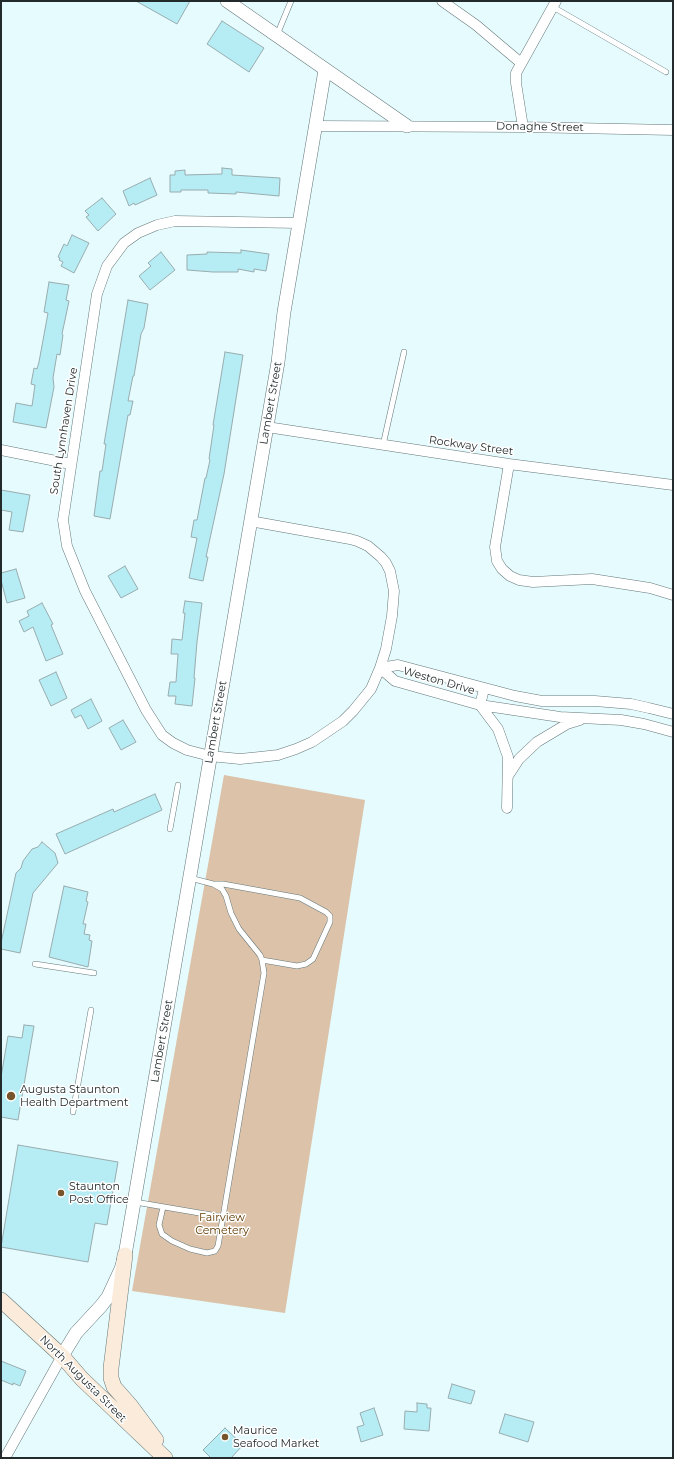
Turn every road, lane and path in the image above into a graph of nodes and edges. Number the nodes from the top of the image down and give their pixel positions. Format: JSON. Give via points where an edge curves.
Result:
{"nodes":[{"id":1,"x":227,"y":1,"type":"edge"},
{"id":2,"x":291,"y":1,"type":"edge"},
{"id":3,"x":442,"y":1,"type":"edge"},
{"id":4,"x":555,"y":4,"type":"edge"},
{"id":5,"x":277,"y":35,"type":"junction"},
{"id":6,"x":521,"y":62,"type":"junction"},
{"id":7,"x":325,"y":70,"type":"junction"},
{"id":8,"x":666,"y":72,"type":"dead end"},
{"id":9,"x":316,"y":126,"type":"junction"},
{"id":10,"x":407,"y":126,"type":"junction"},
{"id":11,"x":523,"y":127,"type":"junction"},
{"id":12,"x":673,"y":130,"type":"edge"},
{"id":13,"x":299,"y":223,"type":"junction"},
{"id":14,"x":404,"y":352,"type":"dead end"},
{"id":15,"x":267,"y":427,"type":"junction"},
{"id":16,"x":383,"y":445,"type":"junction"},
{"id":17,"x":1,"y":450,"type":"edge"},
{"id":18,"x":71,"y":464,"type":"junction"},
{"id":19,"x":509,"y":464,"type":"junction"},
{"id":20,"x":673,"y":485,"type":"edge"},
{"id":21,"x":250,"y":521,"type":"junction"},
{"id":22,"x":673,"y":595,"type":"edge"},
{"id":23,"x":380,"y":668,"type":"junction"},
{"id":24,"x":484,"y":688,"type":"junction"},
{"id":25,"x":480,"y":705,"type":"junction"},
{"id":26,"x":673,"y":714,"type":"edge"},
{"id":27,"x":586,"y":718,"type":"junction"},
{"id":28,"x":673,"y":732,"type":"edge"},
{"id":29,"x":210,"y":756,"type":"junction"},
{"id":30,"x":508,"y":776,"type":"junction"},
{"id":31,"x":178,"y":785,"type":"dead end"},
{"id":32,"x":507,"y":808,"type":"dead end"},
{"id":33,"x":170,"y":830,"type":"dead end"},
{"id":34,"x":189,"y":878,"type":"junction"},
{"id":35,"x":213,"y":884,"type":"junction"},
{"id":36,"x":262,"y":960,"type":"junction"},
{"id":37,"x":35,"y":964,"type":"dead end"},
{"id":38,"x":94,"y":973,"type":"dead end"},
{"id":39,"x":91,"y":1010,"type":"dead end"},
{"id":40,"x":73,"y":1112,"type":"dead end"},
{"id":41,"x":134,"y":1202,"type":"junction"},
{"id":42,"x":162,"y":1207,"type":"junction"},
{"id":43,"x":223,"y":1217,"type":"junction"},
{"id":44,"x":125,"y":1255,"type":"junction"},
{"id":45,"x":1,"y":1300,"type":"edge"},
{"id":46,"x":62,"y":1356,"type":"junction"},
{"id":47,"x":5,"y":1458,"type":"edge"},
{"id":48,"x":166,"y":1458,"type":"edge"},
{"id":49,"x":170,"y":1458,"type":"edge"}],
"edges":[{"from":1,"to":5,"type":"street"},
{"from":2,"to":5,"type":"lane"},
{"from":3,"to":6,"type":"street"},
{"from":4,"to":6,"type":"street"},
{"from":4,"to":8,"type":"lane"},
{"from":5,"to":7,"type":"street"},
{"from":6,"to":11,"type":"street","via":[[515,76]]},
{"from":7,"to":9,"type":"street","name":"Lambert Street"},
{"from":7,"to":10,"type":"street"},
{"from":9,"to":10,"type":"street","name":"Donaghe Street"},
{"from":9,"to":13,"type":"street","name":"Lambert Street"},
{"from":10,"to":11,"type":"street","name":"Donaghe Street"},
{"from":11,"to":12,"type":"street","name":"Donaghe Street"},
{"from":13,"to":15,"type":"street","name":"Lambert Street"},
{"from":13,"to":18,"type":"street","name":"South Lynnhaven Drive","via":[[175,221],[144,230],[124,243],[106,270],[98,294]]},
{"from":14,"to":16,"type":"lane"},
{"from":15,"to":16,"type":"street","name":"Rockway Street"},
{"from":15,"to":21,"type":"street","name":"Lambert Street"},
{"from":16,"to":19,"type":"street","name":"Rockway Street"},
{"from":17,"to":18,"type":"street"},
{"from":18,"to":29,"type":"street","name":"South Lynnhaven Drive","via":[[63,522],[67,546],[85,591],[146,710],[162,735],[187,750]]},
{"from":19,"to":20,"type":"street","name":"Rockway Street"},
{"from":19,"to":22,"type":"street","via":[[495,547],[497,561],[505,572],[515,579],[532,582],[592,579],[650,588]]},
{"from":21,"to":23,"type":"street","name":"South Lynnhaven Drive","via":[[357,541],[381,557],[393,580],[394,601]]},
{"from":21,"to":29,"type":"street","name":"Lambert Street"},
{"from":23,"to":24,"type":"street","name":"Weston Drive","via":[[398,665]]},
{"from":23,"to":25,"type":"street","name":"Weston Drive","via":[[395,681]]},
{"from":23,"to":29,"type":"street","name":"South Lynnhaven Drive","via":[[371,689],[353,711],[312,742],[260,758]]},
{"from":24,"to":25,"type":"street"},
{"from":24,"to":26,"type":"street","name":"Weston Drive","via":[[542,700],[631,704]]},
{"from":25,"to":27,"type":"street","name":"Weston Drive","via":[[560,717]]},
{"from":25,"to":30,"type":"street","via":[[492,719],[504,743],[508,757]]},
{"from":27,"to":28,"type":"street","name":"Weston Drive","via":[[621,720]]},
{"from":27,"to":30,"type":"street","via":[[567,724],[537,742],[519,759]]},
{"from":29,"to":34,"type":"street","name":"Lambert Street"},
{"from":30,"to":32,"type":"street"},
{"from":31,"to":33,"type":"lane"},
{"from":34,"to":35,"type":"lane"},
{"from":34,"to":41,"type":"street","name":"Lambert Street"},
{"from":35,"to":36,"type":"lane","via":[[224,892],[239,929]]},
{"from":35,"to":36,"type":"lane","via":[[300,898],[330,916],[330,922],[313,959],[306,964],[297,966]]},
{"from":36,"to":43,"type":"lane","via":[[264,973]]},
{"from":37,"to":38,"type":"lane"},
{"from":39,"to":40,"type":"lane"},
{"from":41,"to":42,"type":"lane"},
{"from":41,"to":44,"type":"street","name":"Lambert Street"},
{"from":42,"to":43,"type":"lane"},
{"from":42,"to":43,"type":"lane","via":[[159,1225],[162,1234],[178,1244],[207,1253],[215,1251],[218,1246]]},
{"from":44,"to":46,"type":"street","name":"Lambert Street","via":[[122,1269],[108,1297],[76,1333]]},
{"from":44,"to":49,"type":"main road","via":[[110,1368],[111,1378],[114,1387]]},
{"from":45,"to":46,"type":"main road","name":"North Augusta Street"},
{"from":46,"to":47,"type":"street"},
{"from":46,"to":48,"type":"main road","name":"North Augusta Street","via":[[82,1379]]}]}
